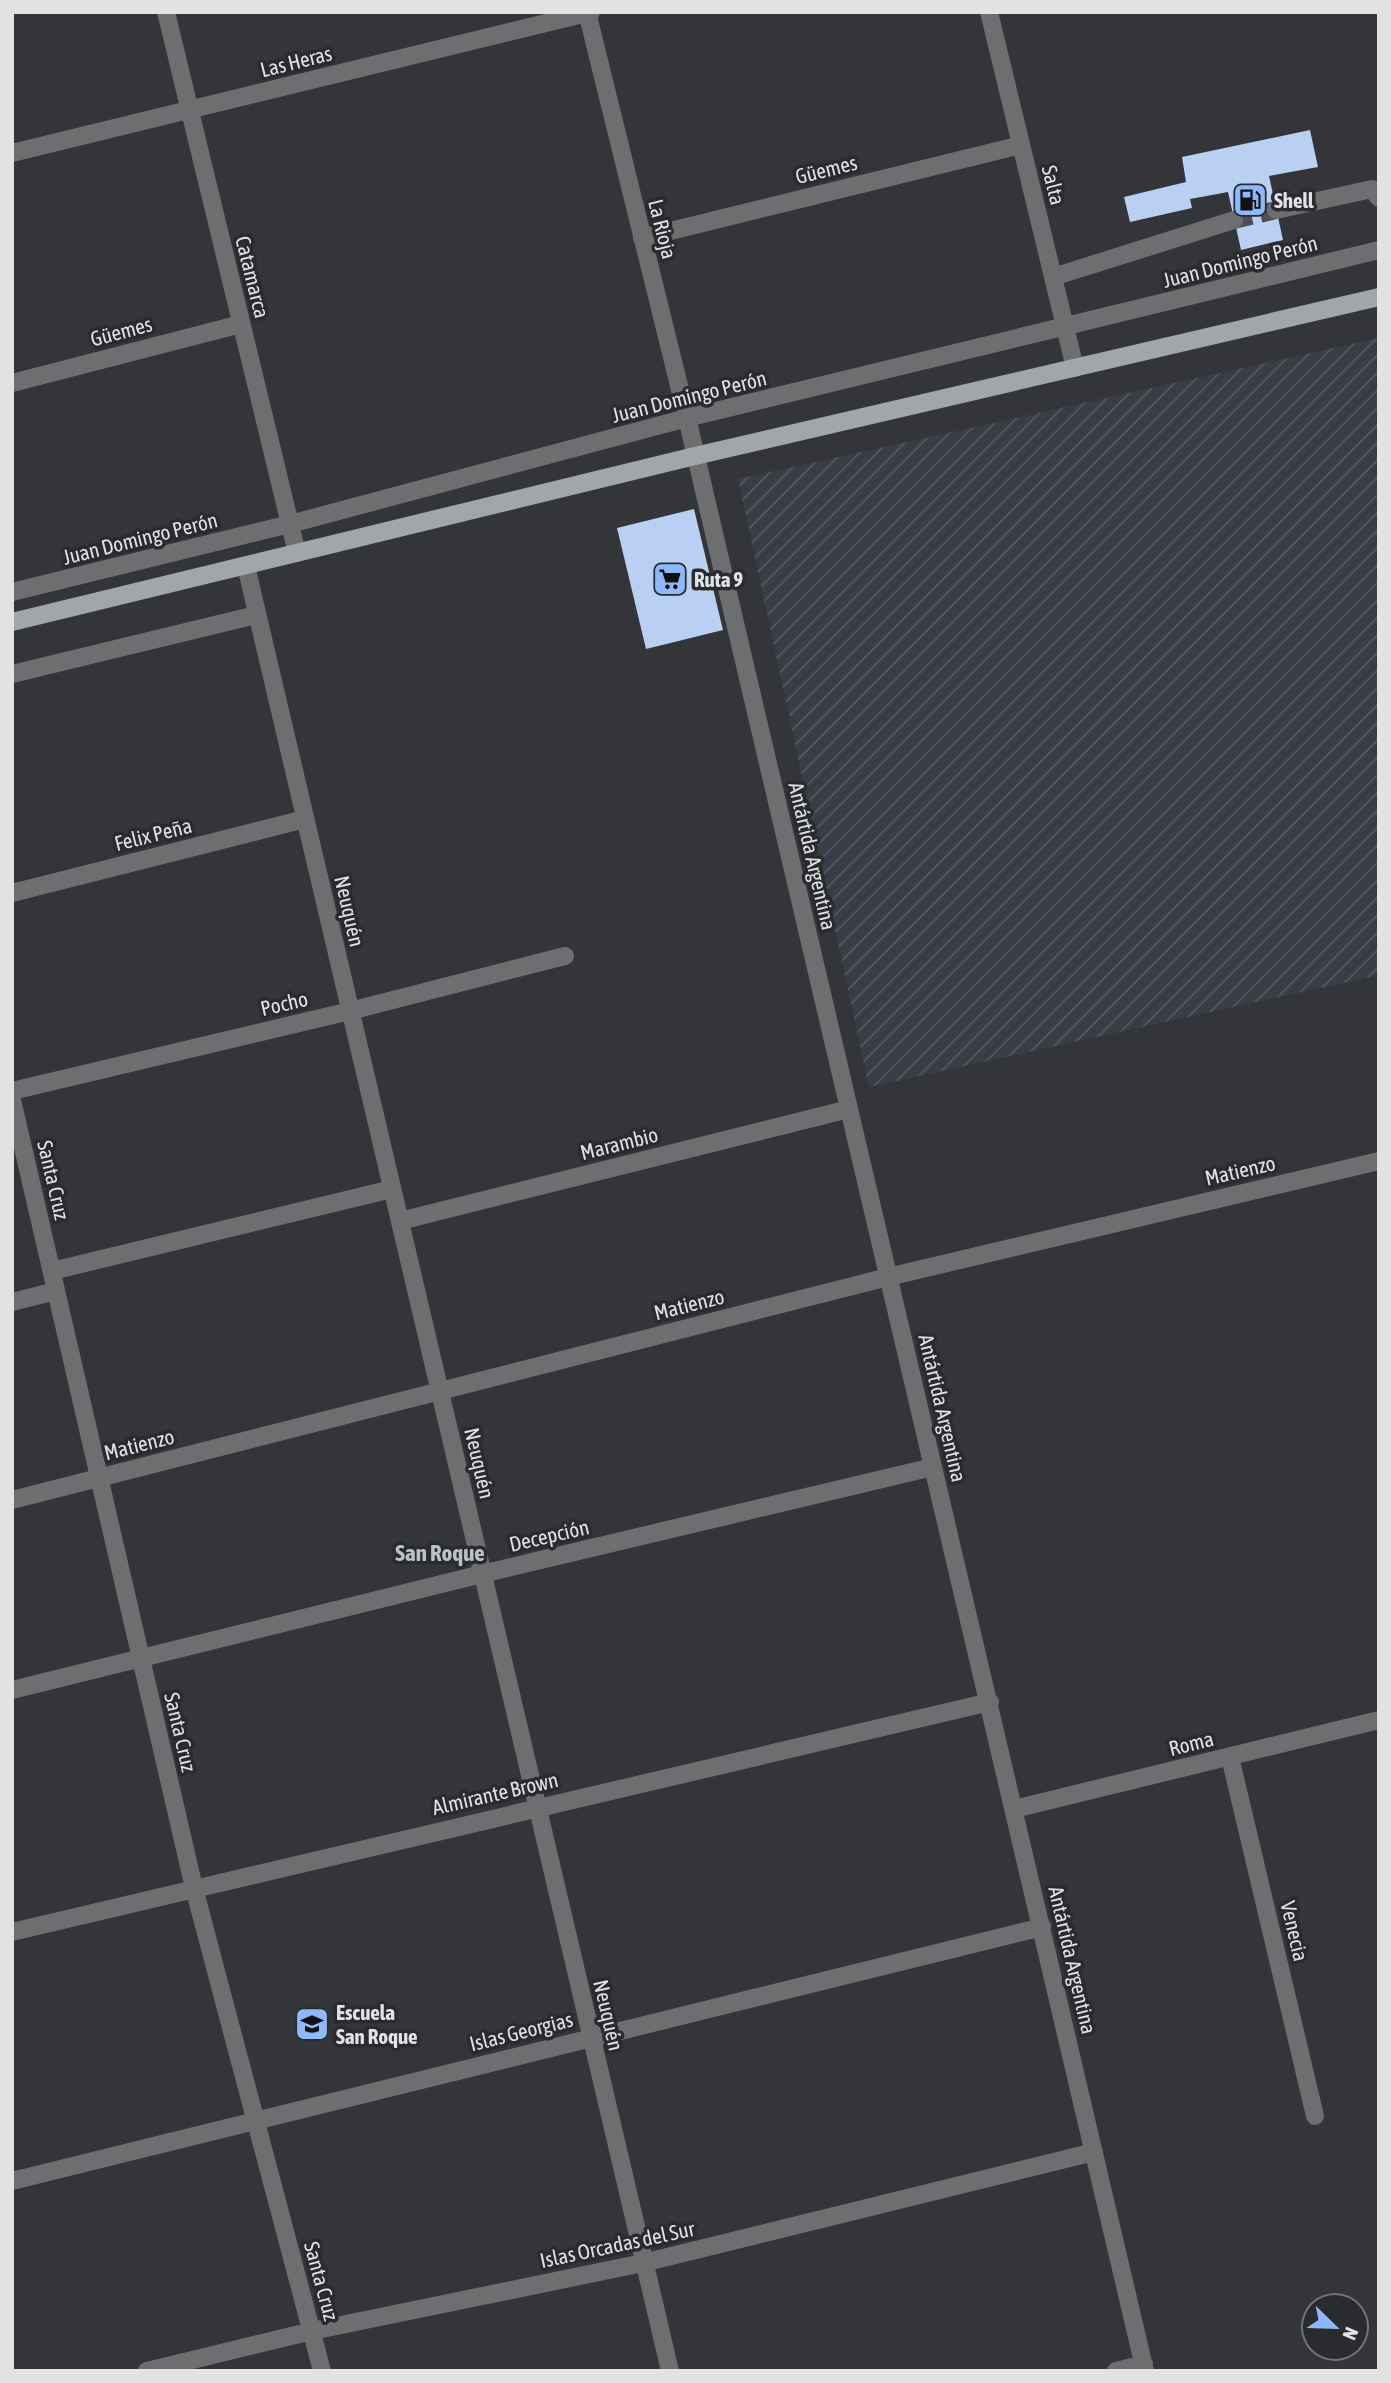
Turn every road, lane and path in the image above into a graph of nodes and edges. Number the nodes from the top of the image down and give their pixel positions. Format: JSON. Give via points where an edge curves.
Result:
{"nodes":[{"id":1,"x":166,"y":12,"type":"edge"},
{"id":2,"x":588,"y":12,"type":"edge"},
{"id":3,"x":989,"y":12,"type":"edge"},
{"id":4,"x":190,"y":110,"type":"junction"},
{"id":5,"x":1021,"y":145,"type":"junction"},
{"id":6,"x":12,"y":153,"type":"edge"},
{"id":7,"x":1379,"y":198,"type":"edge"},
{"id":8,"x":1276,"y":210,"type":"tunnel mouth"},
{"id":9,"x":1234,"y":220,"type":"tunnel mouth"},
{"id":10,"x":642,"y":238,"type":"junction"},
{"id":11,"x":1379,"y":250,"type":"edge"},
{"id":12,"x":1053,"y":277,"type":"junction"},
{"id":13,"x":1379,"y":297,"type":"edge"},
{"id":14,"x":241,"y":324,"type":"junction"},
{"id":15,"x":1065,"y":327,"type":"junction"},
{"id":16,"x":1075,"y":368,"type":"junction"},
{"id":17,"x":12,"y":383,"type":"edge"},
{"id":18,"x":687,"y":418,"type":"junction"},
{"id":19,"x":695,"y":456,"type":"junction"},
{"id":20,"x":290,"y":524,"type":"junction"},
{"id":21,"x":297,"y":553,"type":"junction"},
{"id":22,"x":246,"y":566,"type":"junction"},
{"id":23,"x":12,"y":593,"type":"edge"},
{"id":24,"x":256,"y":615,"type":"junction"},
{"id":25,"x":12,"y":622,"type":"edge"},
{"id":26,"x":12,"y":674,"type":"edge"},
{"id":27,"x":305,"y":819,"type":"junction"},
{"id":28,"x":12,"y":893,"type":"edge"},
{"id":29,"x":565,"y":956,"type":"dead end"},
{"id":30,"x":350,"y":1011,"type":"junction"},
{"id":31,"x":12,"y":1091,"type":"edge"},
{"id":32,"x":12,"y":1100,"type":"edge"},
{"id":33,"x":849,"y":1109,"type":"junction"},
{"id":34,"x":1379,"y":1161,"type":"edge"},
{"id":35,"x":392,"y":1189,"type":"junction"},
{"id":36,"x":400,"y":1221,"type":"junction"},
{"id":37,"x":52,"y":1271,"type":"junction"},
{"id":38,"x":888,"y":1277,"type":"junction"},
{"id":39,"x":56,"y":1291,"type":"junction"},
{"id":40,"x":12,"y":1302,"type":"edge"},
{"id":41,"x":439,"y":1391,"type":"junction"},
{"id":42,"x":933,"y":1467,"type":"junction"},
{"id":43,"x":99,"y":1478,"type":"junction"},
{"id":44,"x":12,"y":1500,"type":"edge"},
{"id":45,"x":482,"y":1574,"type":"junction"},
{"id":46,"x":141,"y":1657,"type":"junction"},
{"id":47,"x":12,"y":1689,"type":"edge"},
{"id":48,"x":990,"y":1702,"type":"junction"},
{"id":49,"x":1379,"y":1720,"type":"edge"},
{"id":50,"x":1230,"y":1757,"type":"junction"},
{"id":51,"x":537,"y":1807,"type":"junction"},
{"id":52,"x":1014,"y":1810,"type":"junction"},
{"id":53,"x":194,"y":1888,"type":"junction"},
{"id":54,"x":1041,"y":1927,"type":"junction"},
{"id":55,"x":12,"y":1932,"type":"edge"},
{"id":56,"x":591,"y":2038,"type":"junction"},
{"id":57,"x":1315,"y":2116,"type":"dead end"},
{"id":58,"x":256,"y":2120,"type":"junction"},
{"id":59,"x":1094,"y":2152,"type":"junction"},
{"id":60,"x":12,"y":2181,"type":"edge"},
{"id":61,"x":643,"y":2263,"type":"junction"},
{"id":62,"x":312,"y":2331,"type":"junction"},
{"id":63,"x":1145,"y":2367,"type":"edge"},
{"id":64,"x":147,"y":2371,"type":"edge"},
{"id":65,"x":322,"y":2371,"type":"edge"},
{"id":66,"x":670,"y":2371,"type":"edge"},
{"id":67,"x":1116,"y":2371,"type":"edge"}],
"edges":[{"from":1,"to":4,"type":"street","name":"Catamarca"},
{"from":2,"to":4,"type":"street","name":"Las Heras"},
{"from":2,"to":10,"type":"street","name":"La Rioja"},
{"from":3,"to":5,"type":"street","name":"Salta"},
{"from":4,"to":6,"type":"street","name":"Las Heras"},
{"from":4,"to":14,"type":"street","name":"Catamarca"},
{"from":5,"to":10,"type":"street","name":"Güemes"},
{"from":5,"to":12,"type":"street","name":"Salta"},
{"from":7,"to":8,"type":"street","via":[[1372,189]]},
{"from":9,"to":12,"type":"street"},
{"from":10,"to":18,"type":"street","name":"La Rioja"},
{"from":11,"to":15,"type":"street","name":"Juan Domingo Perón"},
{"from":12,"to":15,"type":"street","name":"Salta"},
{"from":13,"to":16,"type":"main road"},
{"from":14,"to":17,"type":"street","name":"Güemes"},
{"from":14,"to":20,"type":"street","name":"Catamarca"},
{"from":15,"to":16,"type":"street","name":"Salta"},
{"from":15,"to":18,"type":"street","name":"Juan Domingo Perón"},
{"from":16,"to":19,"type":"main road"},
{"from":18,"to":19,"type":"street","name":"La Rioja"},
{"from":18,"to":20,"type":"street","name":"Juan Domingo Perón"},
{"from":19,"to":21,"type":"main road"},
{"from":19,"to":33,"type":"street","name":"Antártida Argentina"},
{"from":20,"to":21,"type":"street","name":"Catamarca"},
{"from":20,"to":23,"type":"street","name":"Juan Domingo Perón"},
{"from":21,"to":22,"type":"main road"},
{"from":22,"to":24,"type":"street","name":"Neuquén"},
{"from":22,"to":25,"type":"main road"},
{"from":24,"to":26,"type":"street"},
{"from":24,"to":27,"type":"street","name":"Neuquén"},
{"from":27,"to":28,"type":"street","name":"Felix Peña"},
{"from":27,"to":30,"type":"street","name":"Neuquén"},
{"from":29,"to":30,"type":"street","name":"Pocho"},
{"from":30,"to":31,"type":"street","name":"Pocho"},
{"from":30,"to":35,"type":"street","name":"Neuquén"},
{"from":32,"to":37,"type":"street","name":"Santa Cruz"},
{"from":33,"to":36,"type":"street","name":"Marambio"},
{"from":33,"to":38,"type":"street","name":"Antártida Argentina"},
{"from":34,"to":38,"type":"street","name":"Matienzo"},
{"from":35,"to":36,"type":"street","name":"Neuquén"},
{"from":35,"to":37,"type":"street"},
{"from":36,"to":41,"type":"street","name":"Neuquén"},
{"from":37,"to":39,"type":"street","name":"Santa Cruz"},
{"from":38,"to":41,"type":"street","name":"Matienzo"},
{"from":38,"to":42,"type":"street","name":"Antártida Argentina"},
{"from":39,"to":40,"type":"street"},
{"from":39,"to":43,"type":"street","name":"Santa Cruz"},
{"from":41,"to":43,"type":"street","name":"Matienzo"},
{"from":41,"to":45,"type":"street","name":"Neuquén"},
{"from":42,"to":45,"type":"street","name":"Decepción"},
{"from":42,"to":48,"type":"street","name":"Antártida Argentina"},
{"from":43,"to":44,"type":"street","name":"Matienzo"},
{"from":43,"to":46,"type":"street","name":"Santa Cruz"},
{"from":45,"to":46,"type":"street","name":"Decepción"},
{"from":45,"to":51,"type":"street","name":"Neuquén"},
{"from":46,"to":47,"type":"street","name":"Decepción"},
{"from":46,"to":53,"type":"street","name":"Santa Cruz"},
{"from":48,"to":51,"type":"street","name":"Almirante Brown"},
{"from":48,"to":52,"type":"street","name":"Antártida Argentina"},
{"from":49,"to":50,"type":"street","name":"Roma"},
{"from":50,"to":52,"type":"street","name":"Roma"},
{"from":50,"to":57,"type":"street","name":"Venecia"},
{"from":51,"to":53,"type":"street","name":"Almirante Brown"},
{"from":51,"to":56,"type":"street","name":"Neuquén"},
{"from":52,"to":54,"type":"street","name":"Antártida Argentina"},
{"from":53,"to":55,"type":"street","name":"Almirante Brown"},
{"from":53,"to":58,"type":"street","name":"Santa Cruz"},
{"from":54,"to":56,"type":"street","name":"Islas Georgias"},
{"from":54,"to":59,"type":"street","name":"Antártida Argentina"},
{"from":56,"to":58,"type":"street","name":"Islas Georgias"},
{"from":56,"to":61,"type":"street","name":"Neuquén"},
{"from":58,"to":60,"type":"street","name":"Islas Georgias"},
{"from":58,"to":62,"type":"street","name":"Santa Cruz"},
{"from":59,"to":61,"type":"street","name":"Islas Orcadas del Sur"},
{"from":59,"to":63,"type":"street","name":"Antártida Argentina"},
{"from":61,"to":62,"type":"street","name":"Islas Orcadas del Sur"},
{"from":61,"to":66,"type":"street","name":"Neuquén"},
{"from":62,"to":64,"type":"street","name":"Islas Orcadas del Sur"},
{"from":62,"to":65,"type":"street","name":"Santa Cruz"},
{"from":63,"to":67,"type":"street"}]}
